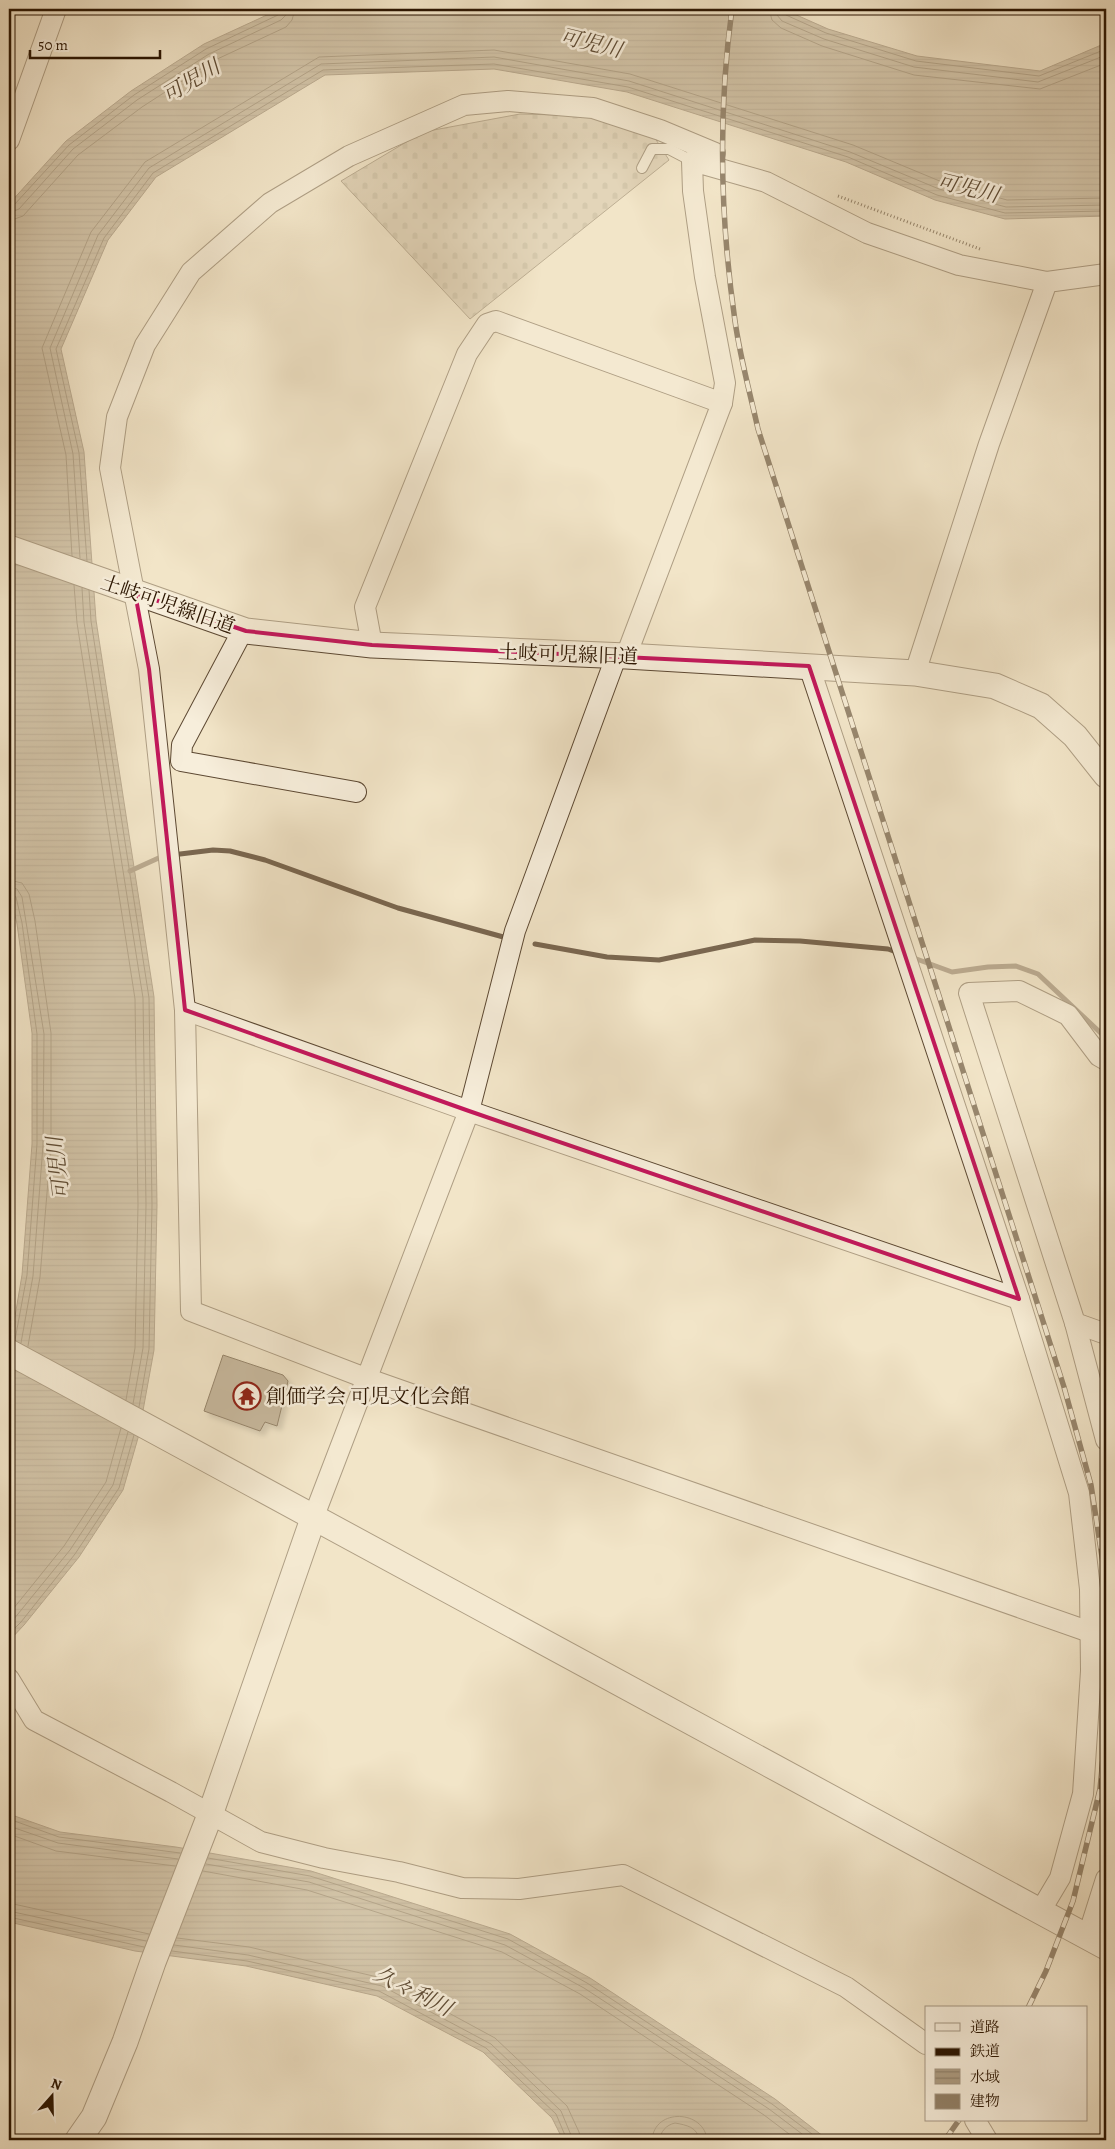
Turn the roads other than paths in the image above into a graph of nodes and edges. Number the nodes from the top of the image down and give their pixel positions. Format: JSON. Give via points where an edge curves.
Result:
{"nodes":[{"id":1,"x":56,"y":9,"type":"edge"},
{"id":2,"x":9,"y":140,"type":"edge"},
{"id":3,"x":715,"y":153,"type":"dead end"},
{"id":4,"x":692,"y":161,"type":"junction"},
{"id":5,"x":642,"y":168,"type":"dead end"},
{"id":6,"x":1106,"y":274,"type":"edge"},
{"id":7,"x":1047,"y":282,"type":"junction"},
{"id":8,"x":722,"y":403,"type":"junction"},
{"id":9,"x":9,"y":548,"type":"edge"},
{"id":10,"x":136,"y":593,"type":"junction"},
{"id":11,"x":243,"y":630,"type":"junction"},
{"id":12,"x":372,"y":645,"type":"junction"},
{"id":13,"x":621,"y":657,"type":"junction"},
{"id":14,"x":809,"y":666,"type":"junction"},
{"id":15,"x":915,"y":673,"type":"junction"},
{"id":16,"x":1106,"y":775,"type":"edge"},
{"id":17,"x":356,"y":792,"type":"dead end"},
{"id":18,"x":185,"y":1010,"type":"junction"},
{"id":19,"x":1106,"y":1060,"type":"edge"},
{"id":20,"x":469,"y":1111,"type":"junction"},
{"id":21,"x":1019,"y":1298,"type":"junction"},
{"id":22,"x":1075,"y":1323,"type":"junction"},
{"id":23,"x":1106,"y":1334,"type":"edge"},
{"id":24,"x":10,"y":1352,"type":"edge"},
{"id":25,"x":368,"y":1379,"type":"junction"},
{"id":26,"x":1106,"y":1440,"type":"edge"},
{"id":27,"x":314,"y":1516,"type":"junction"},
{"id":28,"x":1090,"y":1632,"type":"junction"},
{"id":29,"x":9,"y":1679,"type":"edge"},
{"id":30,"x":206,"y":1824,"type":"junction"},
{"id":31,"x":1106,"y":1880,"type":"edge"},
{"id":32,"x":1041,"y":1910,"type":"junction"},
{"id":33,"x":1097,"y":1941,"type":"edge"},
{"id":34,"x":925,"y":2043,"type":"edge"},
{"id":35,"x":976,"y":2122,"type":"edge"},
{"id":36,"x":78,"y":2140,"type":"edge"},
{"id":37,"x":987,"y":2140,"type":"edge"}],
"edges":[{"from":1,"to":2,"type":"street"},
{"from":3,"to":10,"type":"street","via":[[660,130],[593,108],[508,101],[464,105],[349,156],[270,203],[191,272],[145,345],[117,417],[110,468]]},
{"from":4,"to":5,"type":"lane","via":[[669,149],[652,149]]},
{"from":4,"to":7,"type":"street","via":[[766,182],[867,233],[959,265]]},
{"from":4,"to":8,"type":"street","via":[[705,277],[725,383]]},
{"from":6,"to":7,"type":"street"},
{"from":7,"to":15,"type":"street","via":[[989,444]]},
{"from":8,"to":12,"type":"street","via":[[496,321],[487,324],[467,354],[456,379],[365,607]]},
{"from":8,"to":13,"type":"street"},
{"from":9,"to":10,"type":"street","name":"土岐可児線旧道"},
{"from":10,"to":11,"type":"street","name":"土岐可児線旧道"},
{"from":10,"to":18,"type":"street","via":[[149,669]]},
{"from":11,"to":12,"type":"street","name":"土岐可児線旧道"},
{"from":11,"to":17,"type":"street","via":[[182,745],[181,761]]},
{"from":12,"to":13,"type":"street","name":"土岐可児線旧道"},
{"from":13,"to":14,"type":"street","name":"土岐可児線旧道"},
{"from":13,"to":20,"type":"street","via":[[515,931]]},
{"from":14,"to":15,"type":"street","name":"土岐可児線旧道"},
{"from":14,"to":21,"type":"street"},
{"from":15,"to":16,"type":"street","name":"土岐可児線旧道","via":[[995,686],[1041,706],[1074,736]]},
{"from":18,"to":20,"type":"street"},
{"from":18,"to":25,"type":"street","via":[[190,1311]]},
{"from":19,"to":22,"type":"street","via":[[1099,1056],[1068,1015],[1019,991],[969,993]]},
{"from":20,"to":21,"type":"street"},
{"from":20,"to":25,"type":"street"},
{"from":21,"to":28,"type":"street","via":[[1079,1493],[1090,1589]]},
{"from":22,"to":23,"type":"street"},
{"from":22,"to":26,"type":"street"},
{"from":24,"to":27,"type":"street"},
{"from":25,"to":27,"type":"street"},
{"from":25,"to":28,"type":"street"},
{"from":27,"to":30,"type":"street"},
{"from":27,"to":32,"type":"street"},
{"from":28,"to":32,"type":"street","via":[[1091,1671],[1083,1794],[1060,1878]]},
{"from":29,"to":30,"type":"street","via":[[34,1720],[171,1792]]},
{"from":30,"to":34,"type":"street","via":[[324,1858],[462,1888],[519,1889],[623,1875],[846,1987]]},
{"from":30,"to":36,"type":"street","via":[[125,2042],[94,2117]]},
{"from":31,"to":33,"type":"street"},
{"from":32,"to":33,"type":"street"},
{"from":35,"to":37,"type":"street"}]}
